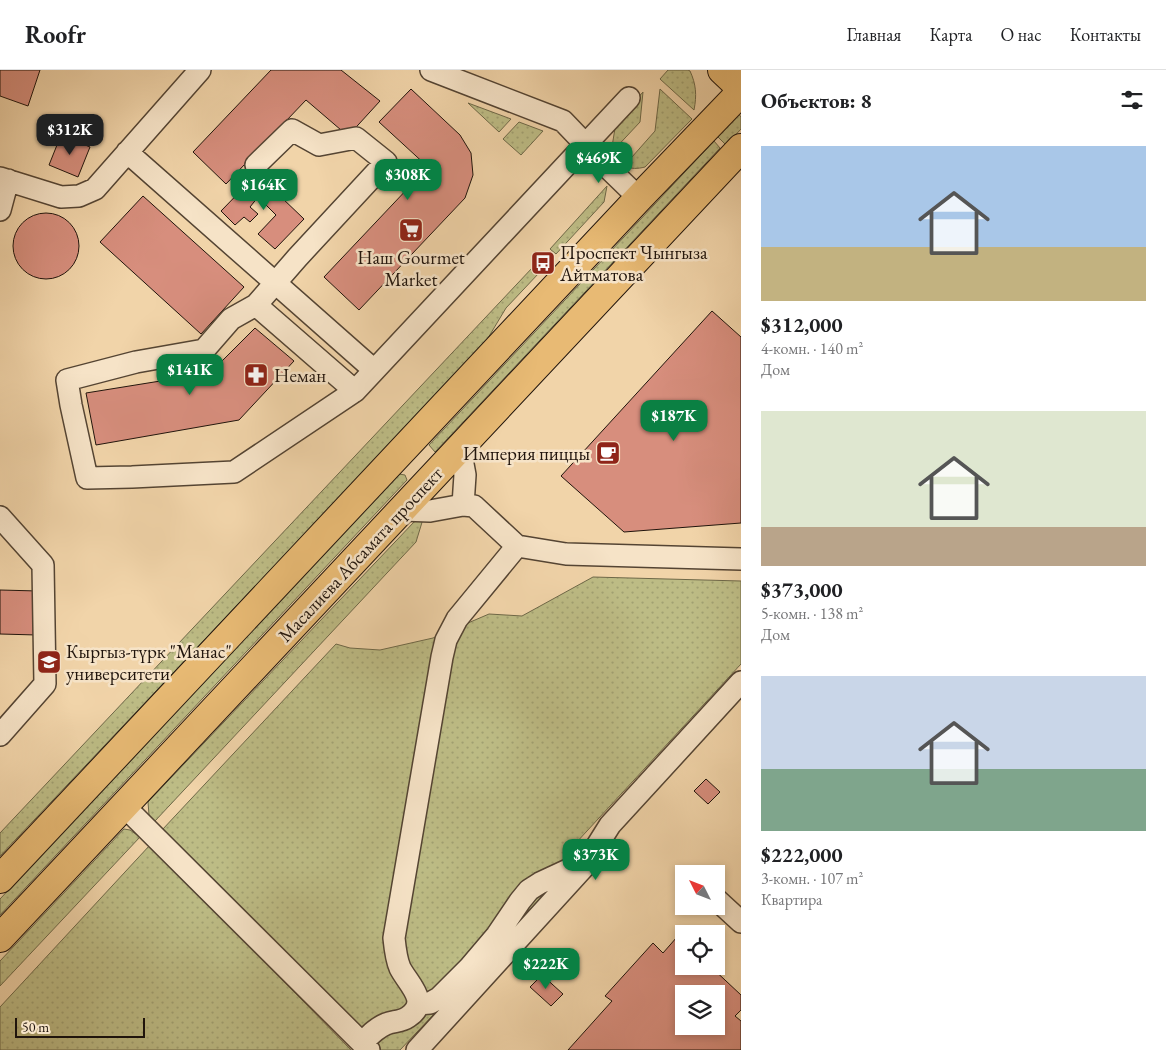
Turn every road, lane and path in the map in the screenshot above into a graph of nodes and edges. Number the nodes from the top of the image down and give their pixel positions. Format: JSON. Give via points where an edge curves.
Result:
{"nodes":[{"id":1,"x":200,"y":70,"type":"edge"},
{"id":2,"x":431,"y":70,"type":"edge"},
{"id":3,"x":722,"y":70,"type":"edge"},
{"id":4,"x":741,"y":90,"type":"edge"},
{"id":5,"x":629,"y":98,"type":"dead end"},
{"id":6,"x":586,"y":144,"type":"junction"},
{"id":7,"x":741,"y":148,"type":"edge"},
{"id":8,"x":127,"y":152,"type":"junction"},
{"id":9,"x":256,"y":165,"type":"dead end"},
{"id":10,"x":4,"y":179,"type":"edge"},
{"id":11,"x":639,"y":198,"type":"junction"},
{"id":12,"x":0,"y":210,"type":"edge"},
{"id":13,"x":276,"y":283,"type":"junction"},
{"id":14,"x":256,"y":305,"type":"junction"},
{"id":15,"x":374,"y":370,"type":"junction"},
{"id":16,"x":355,"y":391,"type":"junction"},
{"id":17,"x":460,"y":448,"type":"junction"},
{"id":18,"x":403,"y":450,"type":"junction"},
{"id":19,"x":432,"y":477,"type":"junction"},
{"id":20,"x":463,"y":505,"type":"junction"},
{"id":21,"x":402,"y":510,"type":"junction"},
{"id":22,"x":0,"y":517,"type":"edge"},
{"id":23,"x":517,"y":546,"type":"junction"},
{"id":24,"x":741,"y":559,"type":"edge"},
{"id":25,"x":741,"y":682,"type":"edge"},
{"id":26,"x":0,"y":735,"type":"edge"},
{"id":27,"x":124,"y":806,"type":"junction"},
{"id":28,"x":583,"y":868,"type":"junction"},
{"id":29,"x":0,"y":879,"type":"edge"},
{"id":30,"x":725,"y":907,"type":"edge"},
{"id":31,"x":741,"y":922,"type":"edge"},
{"id":32,"x":0,"y":938,"type":"edge"},
{"id":33,"x":418,"y":1004,"type":"junction"},
{"id":34,"x":365,"y":1047,"type":"edge"},
{"id":35,"x":417,"y":1050,"type":"edge"}],
"edges":[{"from":1,"to":8,"type":"street"},
{"from":2,"to":6,"type":"street","via":[[563,121]]},
{"from":3,"to":4,"type":"main road"},
{"from":4,"to":11,"type":"main road"},
{"from":5,"to":6,"type":"street"},
{"from":6,"to":11,"type":"street"},
{"from":6,"to":15,"type":"street"},
{"from":7,"to":17,"type":"main road","name":"Масалиева Абсамата проспект"},
{"from":8,"to":10,"type":"street","via":[[95,189],[79,196],[62,197]]},
{"from":8,"to":13,"type":"street"},
{"from":9,"to":13,"type":"street","via":[[292,130],[319,145],[356,138],[386,162]]},
{"from":10,"to":12,"type":"street"},
{"from":11,"to":18,"type":"main road"},
{"from":13,"to":14,"type":"street"},
{"from":13,"to":15,"type":"street"},
{"from":14,"to":16,"type":"street"},
{"from":14,"to":16,"type":"street","via":[[232,319],[204,350],[136,362],[67,380],[87,478],[234,472]]},
{"from":15,"to":16,"type":"street"},
{"from":17,"to":19,"type":"main road","name":"Масалиева Абсамата проспект"},
{"from":17,"to":20,"type":"street","via":[[465,475]]},
{"from":18,"to":19,"type":"main road"},
{"from":18,"to":29,"type":"main road"},
{"from":19,"to":21,"type":"main road","name":"Масалиева Абсамата проспект"},
{"from":20,"to":21,"type":"street","via":[[430,511]]},
{"from":20,"to":23,"type":"street","via":[[474,506]]},
{"from":21,"to":27,"type":"main road","name":"Масалиева Абсамата проспект"},
{"from":22,"to":26,"type":"street","via":[[43,565],[45,684]]},
{"from":23,"to":24,"type":"street","via":[[566,554]]},
{"from":23,"to":33,"type":"street","via":[[457,619],[446,640],[442,657],[394,938],[396,956],[414,989]]},
{"from":25,"to":28,"type":"street","via":[[610,824]]},
{"from":27,"to":32,"type":"main road","name":"Масалиева Абсамата проспект"},
{"from":27,"to":34,"type":"street"},
{"from":28,"to":33,"type":"street","via":[[568,870],[529,890],[469,968],[439,998]]},
{"from":28,"to":35,"type":"street"},
{"from":30,"to":31,"type":"street"},
{"from":33,"to":34,"type":"street","via":[[408,1017],[373,1031]]}]}
